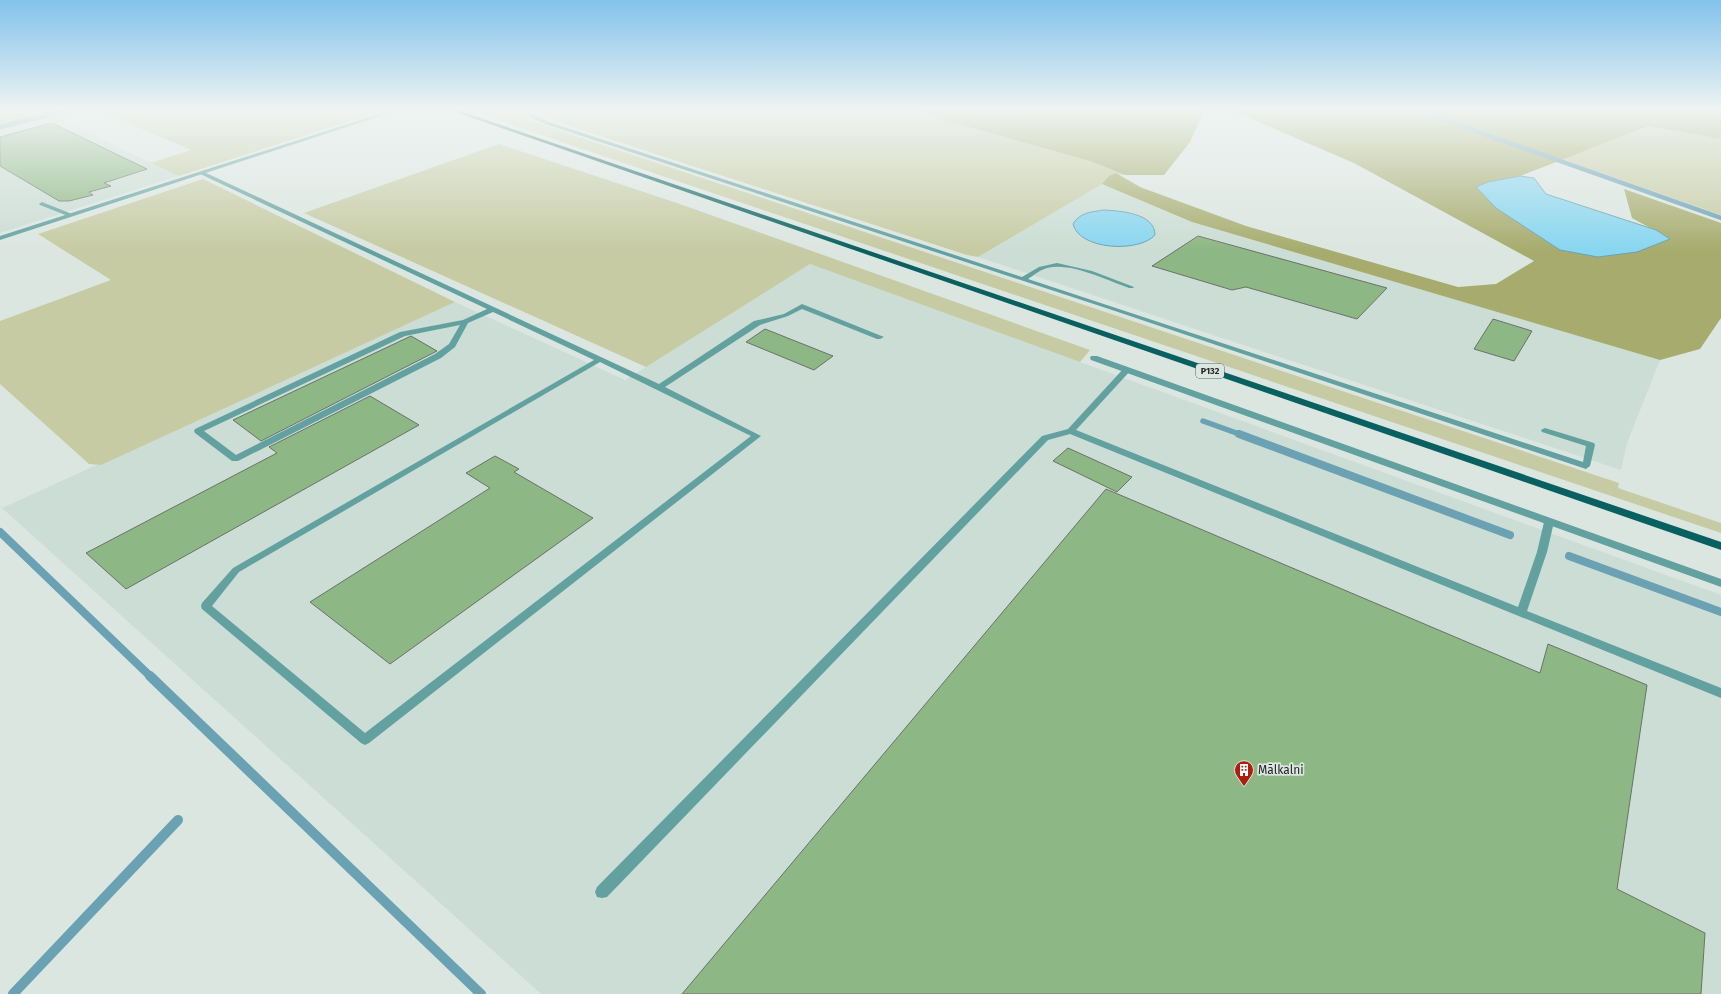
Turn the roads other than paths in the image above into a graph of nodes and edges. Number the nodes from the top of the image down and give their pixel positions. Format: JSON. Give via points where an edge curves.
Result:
{"nodes":[{"id":1,"x":250,"y":157,"type":"edge"},
{"id":2,"x":589,"y":157,"type":"edge"},
{"id":3,"x":652,"y":157,"type":"edge"},
{"id":4,"x":202,"y":173,"type":"junction"},
{"id":5,"x":42,"y":204,"type":"dead end"},
{"id":6,"x":70,"y":215,"type":"junction"},
{"id":7,"x":0,"y":238,"type":"edge"},
{"id":8,"x":1023,"y":279,"type":"junction"},
{"id":9,"x":1131,"y":287,"type":"dead end"},
{"id":10,"x":494,"y":309,"type":"junction"},
{"id":11,"x":465,"y":322,"type":"junction"},
{"id":12,"x":880,"y":337,"type":"dead end"},
{"id":13,"x":1094,"y":358,"type":"dead end"},
{"id":14,"x":601,"y":359,"type":"junction"},
{"id":15,"x":1127,"y":370,"type":"junction"},
{"id":16,"x":659,"y":387,"type":"junction"},
{"id":17,"x":1545,"y":430,"type":"dead end"},
{"id":18,"x":1071,"y":431,"type":"junction"},
{"id":19,"x":1549,"y":522,"type":"junction"},
{"id":20,"x":1721,"y":546,"type":"edge"},
{"id":21,"x":1721,"y":583,"type":"edge"},
{"id":22,"x":1522,"y":611,"type":"junction"},
{"id":23,"x":1721,"y":693,"type":"edge"},
{"id":24,"x":602,"y":892,"type":"dead end"}],
"edges":[{"from":1,"to":4,"type":"street"},
{"from":2,"to":20,"type":"main road","number":"P132"},
{"from":3,"to":8,"type":"lane"},
{"from":4,"to":6,"type":"street"},
{"from":4,"to":10,"type":"lane"},
{"from":5,"to":6,"type":"lane"},
{"from":6,"to":7,"type":"street"},
{"from":8,"to":9,"type":"lane","via":[[1048,266],[1067,265]]},
{"from":8,"to":17,"type":"lane","via":[[1586,466],[1591,445]]},
{"from":10,"to":11,"type":"lane"},
{"from":10,"to":14,"type":"lane"},
{"from":11,"to":11,"type":"lane","via":[[452,345],[438,356],[235,458],[198,431],[403,334]]},
{"from":12,"to":16,"type":"lane","via":[[802,306],[757,323]]},
{"from":13,"to":15,"type":"street"},
{"from":14,"to":16,"type":"lane"},
{"from":14,"to":16,"type":"lane","via":[[236,570],[206,606],[366,740],[757,436]]},
{"from":15,"to":18,"type":"lane"},
{"from":15,"to":19,"type":"street"},
{"from":18,"to":22,"type":"lane"},
{"from":18,"to":24,"type":"lane","via":[[1044,438]]},
{"from":19,"to":21,"type":"street"},
{"from":19,"to":22,"type":"lane","via":[[1542,552]]},
{"from":22,"to":23,"type":"lane"}]}
